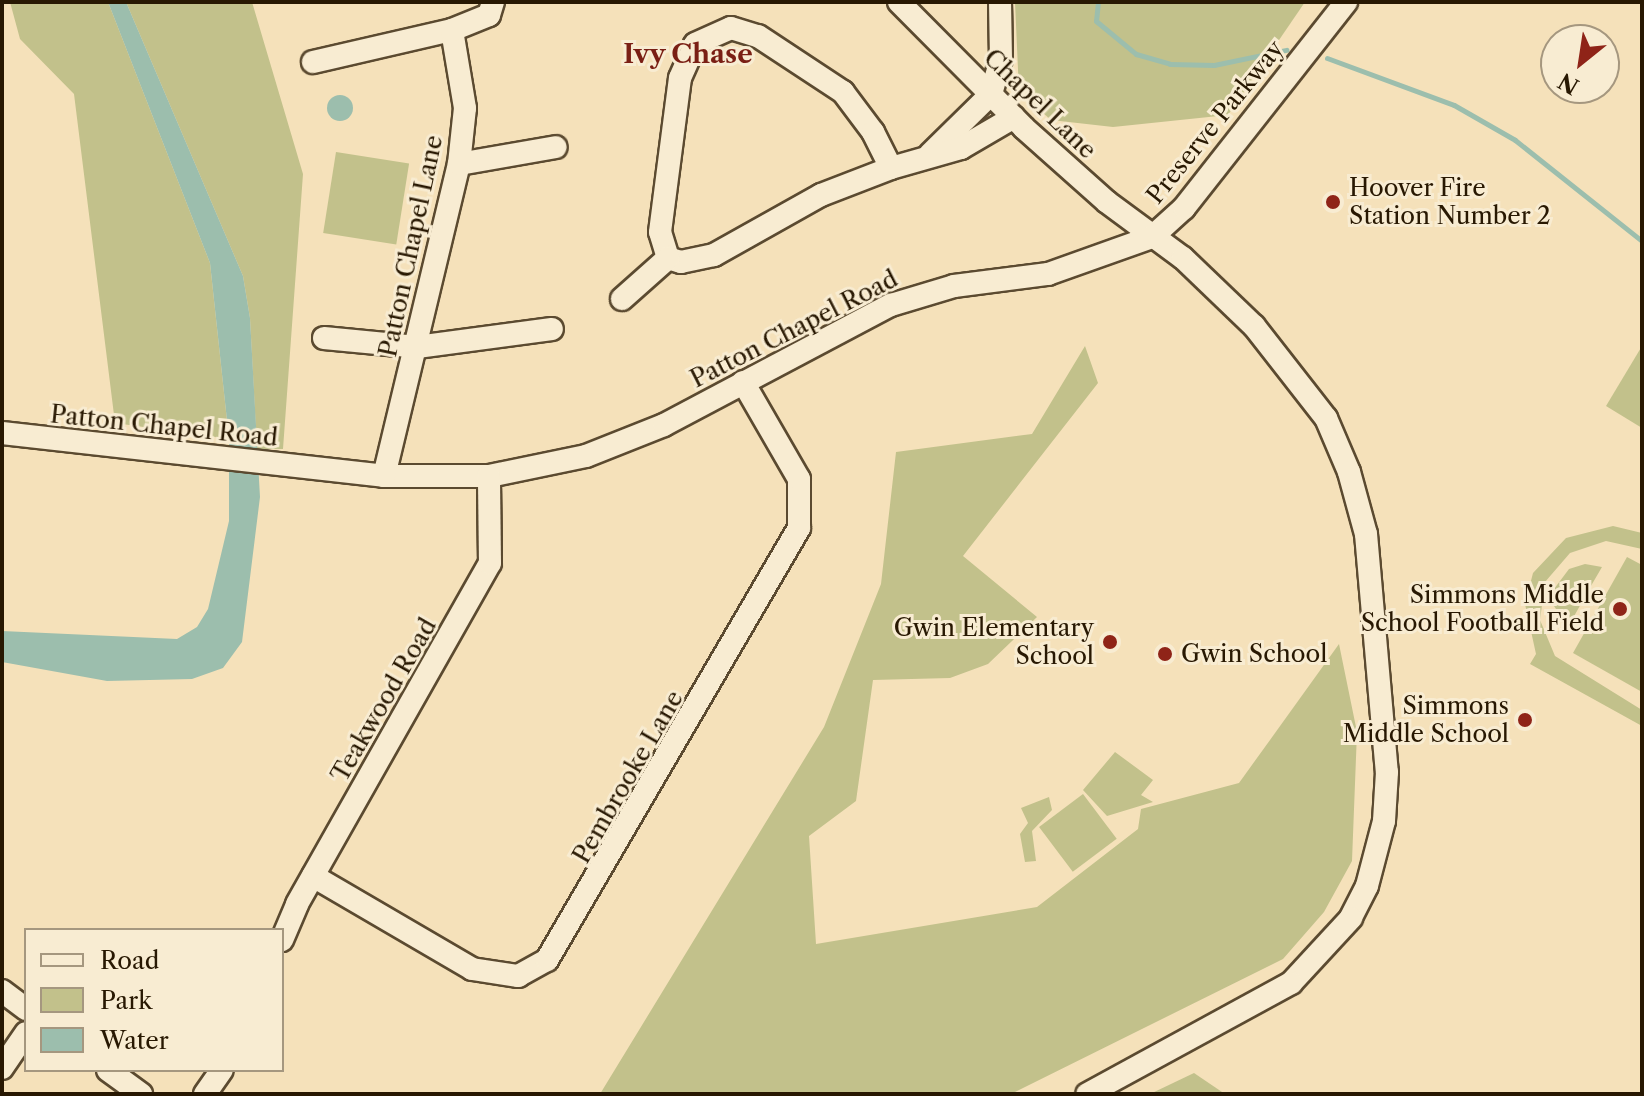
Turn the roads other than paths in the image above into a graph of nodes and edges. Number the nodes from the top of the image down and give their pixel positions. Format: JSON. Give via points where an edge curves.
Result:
{"nodes":[{"id":1,"x":493,"y":2,"type":"edge"},
{"id":2,"x":899,"y":2,"type":"edge"},
{"id":3,"x":1000,"y":2,"type":"edge"},
{"id":4,"x":1346,"y":2,"type":"edge"},
{"id":5,"x":452,"y":30,"type":"junction"},
{"id":6,"x":313,"y":62,"type":"dead end"},
{"id":7,"x":991,"y":94,"type":"junction"},
{"id":8,"x":1014,"y":117,"type":"junction"},
{"id":9,"x":556,"y":147,"type":"dead end"},
{"id":10,"x":930,"y":154,"type":"junction"},
{"id":11,"x":459,"y":164,"type":"junction"},
{"id":12,"x":891,"y":168,"type":"junction"},
{"id":13,"x":1152,"y":237,"type":"junction"},
{"id":14,"x":668,"y":258,"type":"junction"},
{"id":15,"x":622,"y":299,"type":"dead end"},
{"id":16,"x":552,"y":329,"type":"dead end"},
{"id":17,"x":324,"y":338,"type":"dead end"},
{"id":18,"x":417,"y":347,"type":"junction"},
{"id":19,"x":743,"y":382,"type":"junction"},
{"id":20,"x":2,"y":433,"type":"edge"},
{"id":21,"x":384,"y":476,"type":"junction"},
{"id":22,"x":489,"y":476,"type":"junction"},
{"id":23,"x":313,"y":876,"type":"junction"},
{"id":24,"x":284,"y":936,"type":"edge"},
{"id":25,"x":2,"y":991,"type":"edge"},
{"id":26,"x":24,"y":1008,"type":"edge"},
{"id":27,"x":24,"y":1036,"type":"edge"},
{"id":28,"x":2,"y":1068,"type":"edge"},
{"id":29,"x":111,"y":1072,"type":"edge"},
{"id":30,"x":221,"y":1072,"type":"edge"},
{"id":31,"x":141,"y":1094,"type":"edge"},
{"id":32,"x":205,"y":1094,"type":"edge"},
{"id":33,"x":1087,"y":1094,"type":"edge"}],
"edges":[{"from":1,"to":5,"type":"street","via":[[489,15]]},
{"from":2,"to":7,"type":"street","name":"Chapel Lane"},
{"from":3,"to":7,"type":"street","via":[[1001,59]]},
{"from":4,"to":13,"type":"street","name":"Preserve Parkway","via":[[1184,208]]},
{"from":5,"to":6,"type":"street"},
{"from":5,"to":11,"type":"street","name":"Patton Chapel Lane","via":[[465,108]]},
{"from":7,"to":8,"type":"street","name":"Chapel Lane"},
{"from":7,"to":10,"type":"street"},
{"from":8,"to":10,"type":"street","via":[[961,148]]},
{"from":8,"to":13,"type":"street","name":"Chapel Lane"},
{"from":9,"to":11,"type":"street"},
{"from":10,"to":12,"type":"street"},
{"from":11,"to":18,"type":"street","name":"Patton Chapel Lane"},
{"from":12,"to":14,"type":"street","via":[[821,195],[714,255],[696,261]]},
{"from":12,"to":14,"type":"street","via":[[873,132],[843,92],[758,36],[731,28],[719,31],[695,44],[680,78],[660,232]]},
{"from":13,"to":19,"type":"street","name":"Patton Chapel Road","via":[[1048,274],[923,294]]},
{"from":13,"to":33,"type":"street","via":[[1254,326],[1326,418],[1349,472],[1366,534],[1387,772],[1384,821],[1367,886],[1351,918],[1291,983]]},
{"from":14,"to":15,"type":"street"},
{"from":16,"to":18,"type":"street"},
{"from":17,"to":18,"type":"street"},
{"from":18,"to":21,"type":"street","name":"Patton Chapel Lane"},
{"from":19,"to":22,"type":"street","name":"Patton Chapel Road","via":[[616,446]]},
{"from":19,"to":23,"type":"street","name":"Pembrooke Lane","via":[[799,479],[799,528],[547,960],[518,976],[472,969]]},
{"from":20,"to":21,"type":"street","name":"Patton Chapel Road"},
{"from":21,"to":22,"type":"street","name":"Patton Chapel Road"},
{"from":22,"to":23,"type":"street","name":"Teakwood Road","via":[[490,563]]},
{"from":23,"to":24,"type":"street","name":"Teakwood Road"},
{"from":25,"to":26,"type":"street"},
{"from":27,"to":28,"type":"street"},
{"from":29,"to":31,"type":"street"},
{"from":30,"to":32,"type":"street"}]}
